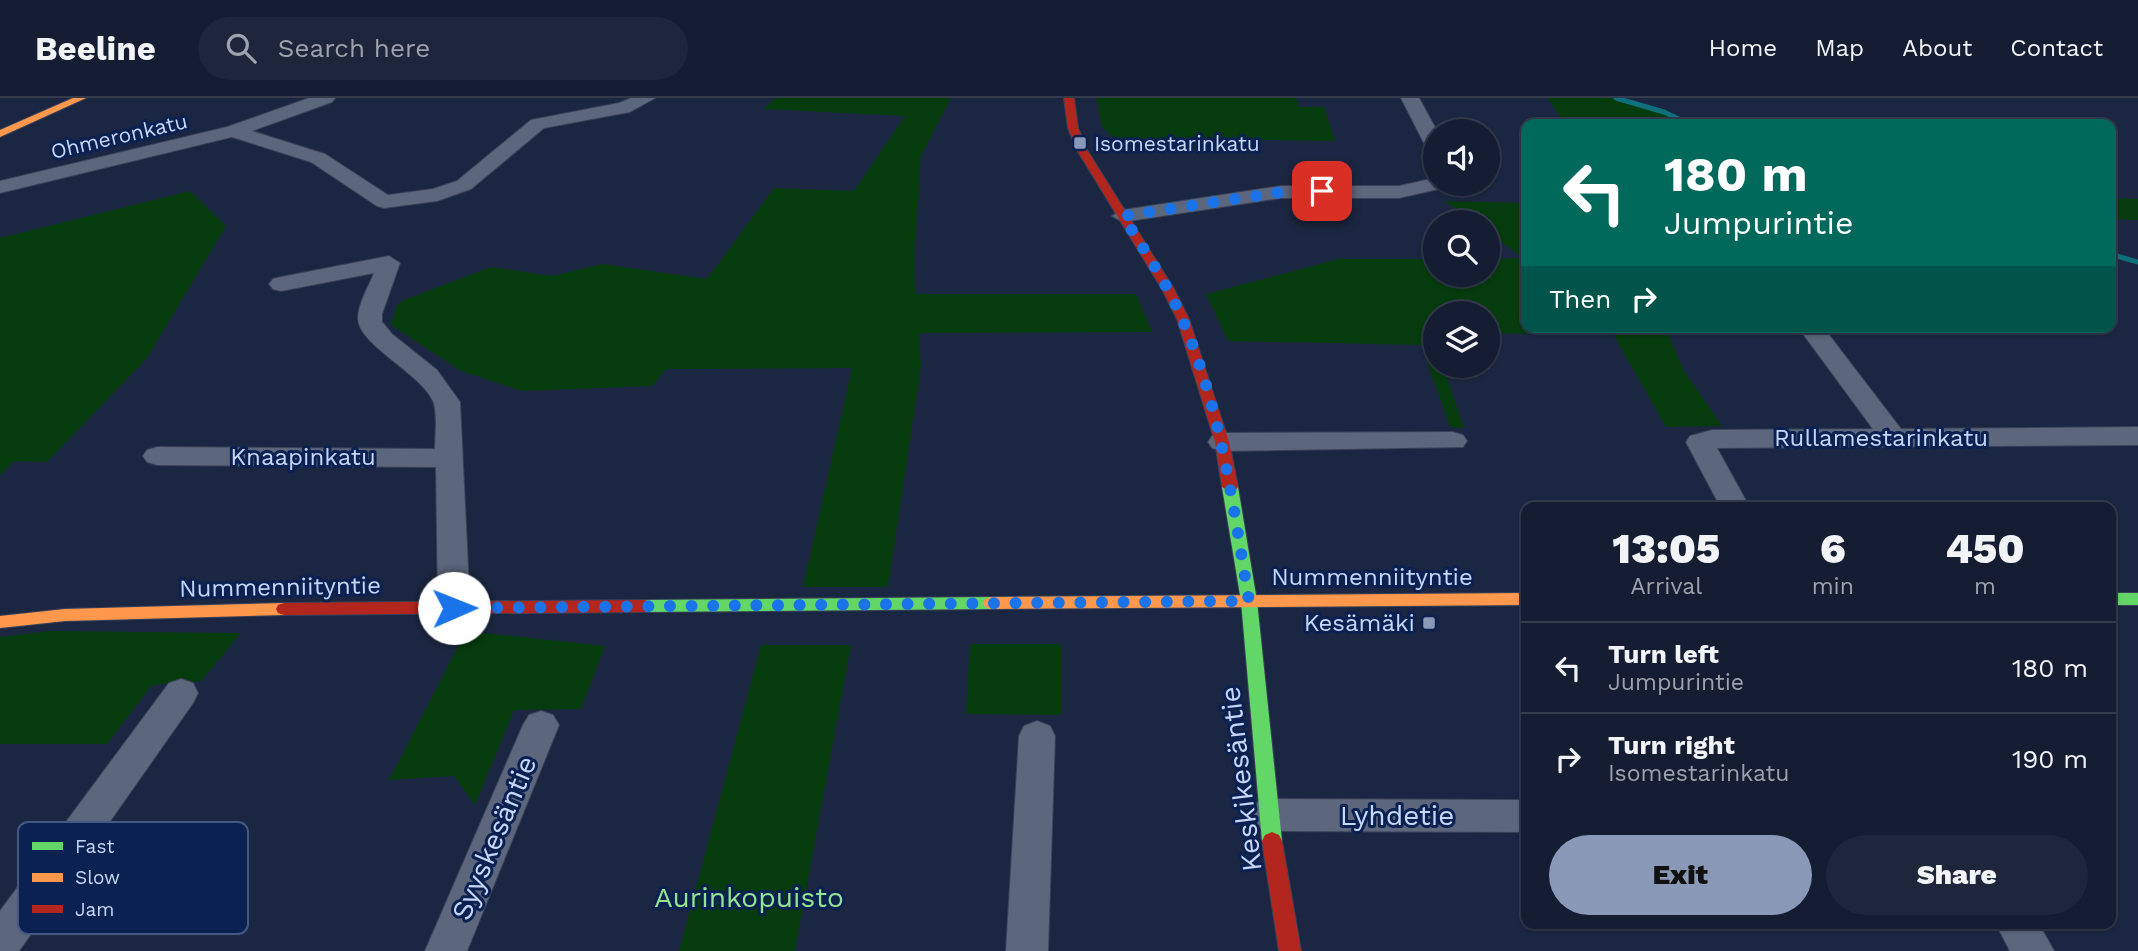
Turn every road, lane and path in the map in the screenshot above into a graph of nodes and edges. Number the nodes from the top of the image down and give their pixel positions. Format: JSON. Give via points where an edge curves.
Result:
{"nodes":[{"id":1,"x":80,"y":98,"type":"edge"},
{"id":2,"x":326,"y":98,"type":"edge"},
{"id":3,"x":646,"y":98,"type":"edge"},
{"id":4,"x":1069,"y":98,"type":"edge"},
{"id":5,"x":1410,"y":98,"type":"edge"},
{"id":6,"x":1423,"y":122,"type":"edge"},
{"id":7,"x":233,"y":131,"type":"junction"},
{"id":8,"x":0,"y":134,"type":"edge"},
{"id":9,"x":0,"y":187,"type":"edge"},
{"id":10,"x":1423,"y":187,"type":"edge"},
{"id":11,"x":1123,"y":216,"type":"junction"},
{"id":12,"x":281,"y":284,"type":"dead end"},
{"id":13,"x":1815,"y":333,"type":"edge"},
{"id":14,"x":2138,"y":436,"type":"edge"},
{"id":15,"x":1895,"y":439,"type":"junction"},
{"id":16,"x":1453,"y":441,"type":"dead end"},
{"id":17,"x":1222,"y":442,"type":"junction"},
{"id":18,"x":157,"y":456,"type":"dead end"},
{"id":19,"x":449,"y":458,"type":"junction"},
{"id":20,"x":1733,"y":502,"type":"edge"},
{"id":21,"x":1521,"y":599,"type":"edge"},
{"id":22,"x":2116,"y":599,"type":"edge"},
{"id":23,"x":2138,"y":599,"type":"edge"},
{"id":24,"x":1249,"y":601,"type":"junction"},
{"id":25,"x":454,"y":608,"type":"junction"},
{"id":26,"x":0,"y":622,"type":"edge"},
{"id":27,"x":181,"y":693,"type":"dead end"},
{"id":28,"x":541,"y":725,"type":"dead end"},
{"id":29,"x":1037,"y":736,"type":"dead end"},
{"id":30,"x":1268,"y":815,"type":"junction"},
{"id":31,"x":1521,"y":816,"type":"edge"},
{"id":32,"x":88,"y":822,"type":"edge"},
{"id":33,"x":18,"y":919,"type":"edge"},
{"id":34,"x":2019,"y":929,"type":"edge"},
{"id":35,"x":0,"y":944,"type":"edge"},
{"id":36,"x":446,"y":951,"type":"edge"},
{"id":37,"x":1027,"y":951,"type":"edge"},
{"id":38,"x":1290,"y":951,"type":"edge"},
{"id":39,"x":2033,"y":951,"type":"edge"}],
"edges":[{"from":1,"to":8,"type":"street"},
{"from":2,"to":7,"type":"street","name":"Ohmeronkatu"},
{"from":3,"to":7,"type":"street","via":[[624,108],[538,124],[452,191],[384,201],[318,158]]},
{"from":4,"to":11,"type":"street","name":"Keskikesäntie","via":[[1082,150]]},
{"from":5,"to":6,"type":"street"},
{"from":7,"to":9,"type":"street","name":"Ohmeronkatu"},
{"from":10,"to":11,"type":"street","via":[[1399,192],[1282,192]]},
{"from":11,"to":17,"type":"street","name":"Keskikesäntie","via":[[1182,319]]},
{"from":12,"to":19,"type":"street","via":[[388,263],[370,323],[440,389],[447,402]]},
{"from":13,"to":15,"type":"street"},
{"from":14,"to":15,"type":"street","name":"Rullamestarinkatu"},
{"from":15,"to":20,"type":"street","name":"Rullamestarinkatu","via":[[1700,442]]},
{"from":16,"to":17,"type":"street"},
{"from":17,"to":24,"type":"street","name":"Keskikesäntie"},
{"from":18,"to":19,"type":"street","name":"Knaapinkatu"},
{"from":19,"to":25,"type":"street"},
{"from":21,"to":24,"type":"street","name":"Nummenniityntie"},
{"from":22,"to":23,"type":"street"},
{"from":24,"to":25,"type":"street","name":"Nummenniityntie"},
{"from":24,"to":30,"type":"street","name":"Keskikesäntie"},
{"from":25,"to":26,"type":"street","name":"Nummenniityntie","via":[[121,611]]},
{"from":27,"to":32,"type":"street"},
{"from":28,"to":36,"type":"street","name":"Syyskesäntie"},
{"from":29,"to":37,"type":"street"},
{"from":30,"to":31,"type":"street","name":"Lyhdetie"},
{"from":30,"to":38,"type":"street","name":"Keskikesäntie"},
{"from":33,"to":35,"type":"street"},
{"from":34,"to":39,"type":"street"}]}
